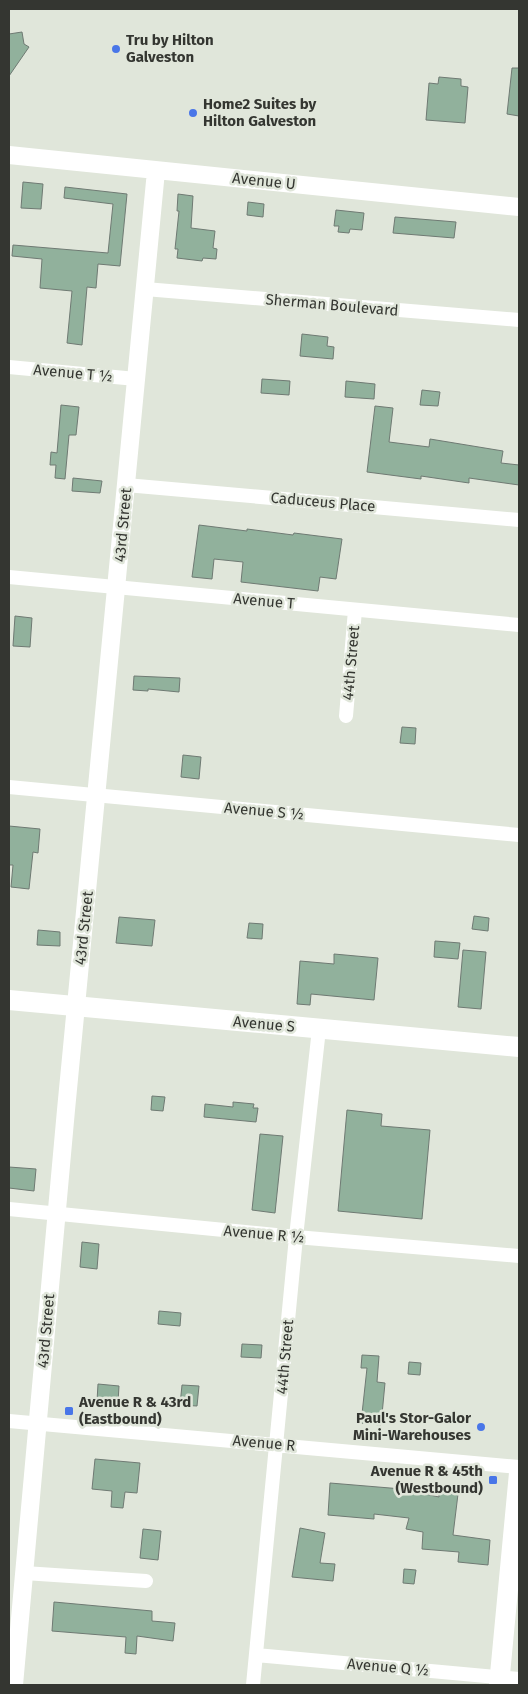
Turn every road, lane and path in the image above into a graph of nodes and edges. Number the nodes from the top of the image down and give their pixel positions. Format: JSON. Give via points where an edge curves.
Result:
{"nodes":[{"id":1,"x":9,"y":155,"type":"edge"},
{"id":2,"x":156,"y":171,"type":"junction"},
{"id":3,"x":519,"y":207,"type":"edge"},
{"id":4,"x":145,"y":289,"type":"junction"},
{"id":5,"x":519,"y":320,"type":"edge"},
{"id":6,"x":9,"y":367,"type":"edge"},
{"id":7,"x":136,"y":380,"type":"junction"},
{"id":8,"x":126,"y":485,"type":"junction"},
{"id":9,"x":519,"y":520,"type":"edge"},
{"id":10,"x":9,"y":577,"type":"edge"},
{"id":11,"x":117,"y":588,"type":"junction"},
{"id":12,"x":355,"y":610,"type":"junction"},
{"id":13,"x":519,"y":625,"type":"edge"},
{"id":14,"x":346,"y":716,"type":"dead end"},
{"id":15,"x":9,"y":787,"type":"edge"},
{"id":16,"x":97,"y":796,"type":"junction"},
{"id":17,"x":519,"y":835,"type":"edge"},
{"id":18,"x":9,"y":1000,"type":"edge"},
{"id":19,"x":76,"y":1006,"type":"junction"},
{"id":20,"x":319,"y":1029,"type":"junction"},
{"id":21,"x":519,"y":1047,"type":"edge"},
{"id":22,"x":9,"y":1210,"type":"edge"},
{"id":23,"x":57,"y":1214,"type":"junction"},
{"id":24,"x":296,"y":1237,"type":"junction"},
{"id":25,"x":519,"y":1256,"type":"edge"},
{"id":26,"x":9,"y":1420,"type":"edge"},
{"id":27,"x":38,"y":1423,"type":"junction"},
{"id":28,"x":276,"y":1444,"type":"junction"},
{"id":29,"x":519,"y":1467,"type":"edge"},
{"id":30,"x":519,"y":1473,"type":"edge"},
{"id":31,"x":24,"y":1573,"type":"junction"},
{"id":32,"x":146,"y":1581,"type":"dead end"},
{"id":33,"x":14,"y":1628,"type":"edge"},
{"id":34,"x":256,"y":1655,"type":"junction"},
{"id":35,"x":506,"y":1681,"type":"edge"},
{"id":36,"x":14,"y":1685,"type":"edge"},
{"id":37,"x":253,"y":1685,"type":"edge"}],
"edges":[{"from":1,"to":2,"type":"street","name":"Avenue U"},
{"from":2,"to":3,"type":"street","name":"Avenue U"},
{"from":2,"to":4,"type":"street","name":"43rd Street"},
{"from":4,"to":5,"type":"street","name":"Sherman Boulevard"},
{"from":4,"to":7,"type":"street","name":"43rd Street"},
{"from":6,"to":7,"type":"street","name":"Avenue T ½"},
{"from":7,"to":8,"type":"street","name":"43rd Street"},
{"from":8,"to":9,"type":"street","name":"Caduceus Place"},
{"from":8,"to":11,"type":"street","name":"43rd Street"},
{"from":10,"to":11,"type":"street","name":"Avenue T"},
{"from":11,"to":12,"type":"street","name":"Avenue T"},
{"from":11,"to":16,"type":"street","name":"43rd Street"},
{"from":12,"to":13,"type":"street","name":"Avenue T"},
{"from":12,"to":14,"type":"street","name":"44th Street"},
{"from":15,"to":16,"type":"street","name":"Avenue S ½"},
{"from":16,"to":17,"type":"street","name":"Avenue S ½"},
{"from":16,"to":19,"type":"street","name":"43rd Street"},
{"from":18,"to":19,"type":"main road","name":"Avenue S"},
{"from":19,"to":20,"type":"main road","name":"Avenue S"},
{"from":19,"to":23,"type":"street","name":"43rd Street"},
{"from":20,"to":21,"type":"main road","name":"Avenue S"},
{"from":20,"to":24,"type":"street","name":"44th Street"},
{"from":22,"to":23,"type":"street","name":"Avenue R ½"},
{"from":23,"to":24,"type":"street","name":"Avenue R ½"},
{"from":23,"to":27,"type":"street","name":"43rd Street"},
{"from":24,"to":25,"type":"street","name":"Avenue R ½"},
{"from":24,"to":28,"type":"street","name":"44th Street"},
{"from":26,"to":27,"type":"street","name":"Avenue R"},
{"from":27,"to":28,"type":"street","name":"Avenue R"},
{"from":27,"to":31,"type":"street","name":"43rd Street"},
{"from":28,"to":29,"type":"street","name":"Avenue R"},
{"from":28,"to":34,"type":"street","name":"44th Street"},
{"from":30,"to":35,"type":"main road"},
{"from":31,"to":32,"type":"street"},
{"from":31,"to":33,"type":"street","name":"43rd Street"},
{"from":33,"to":36,"type":"street","name":"43rd Street"},
{"from":34,"to":35,"type":"street","name":"Avenue Q ½"},
{"from":34,"to":37,"type":"street","name":"44th Street"}]}
